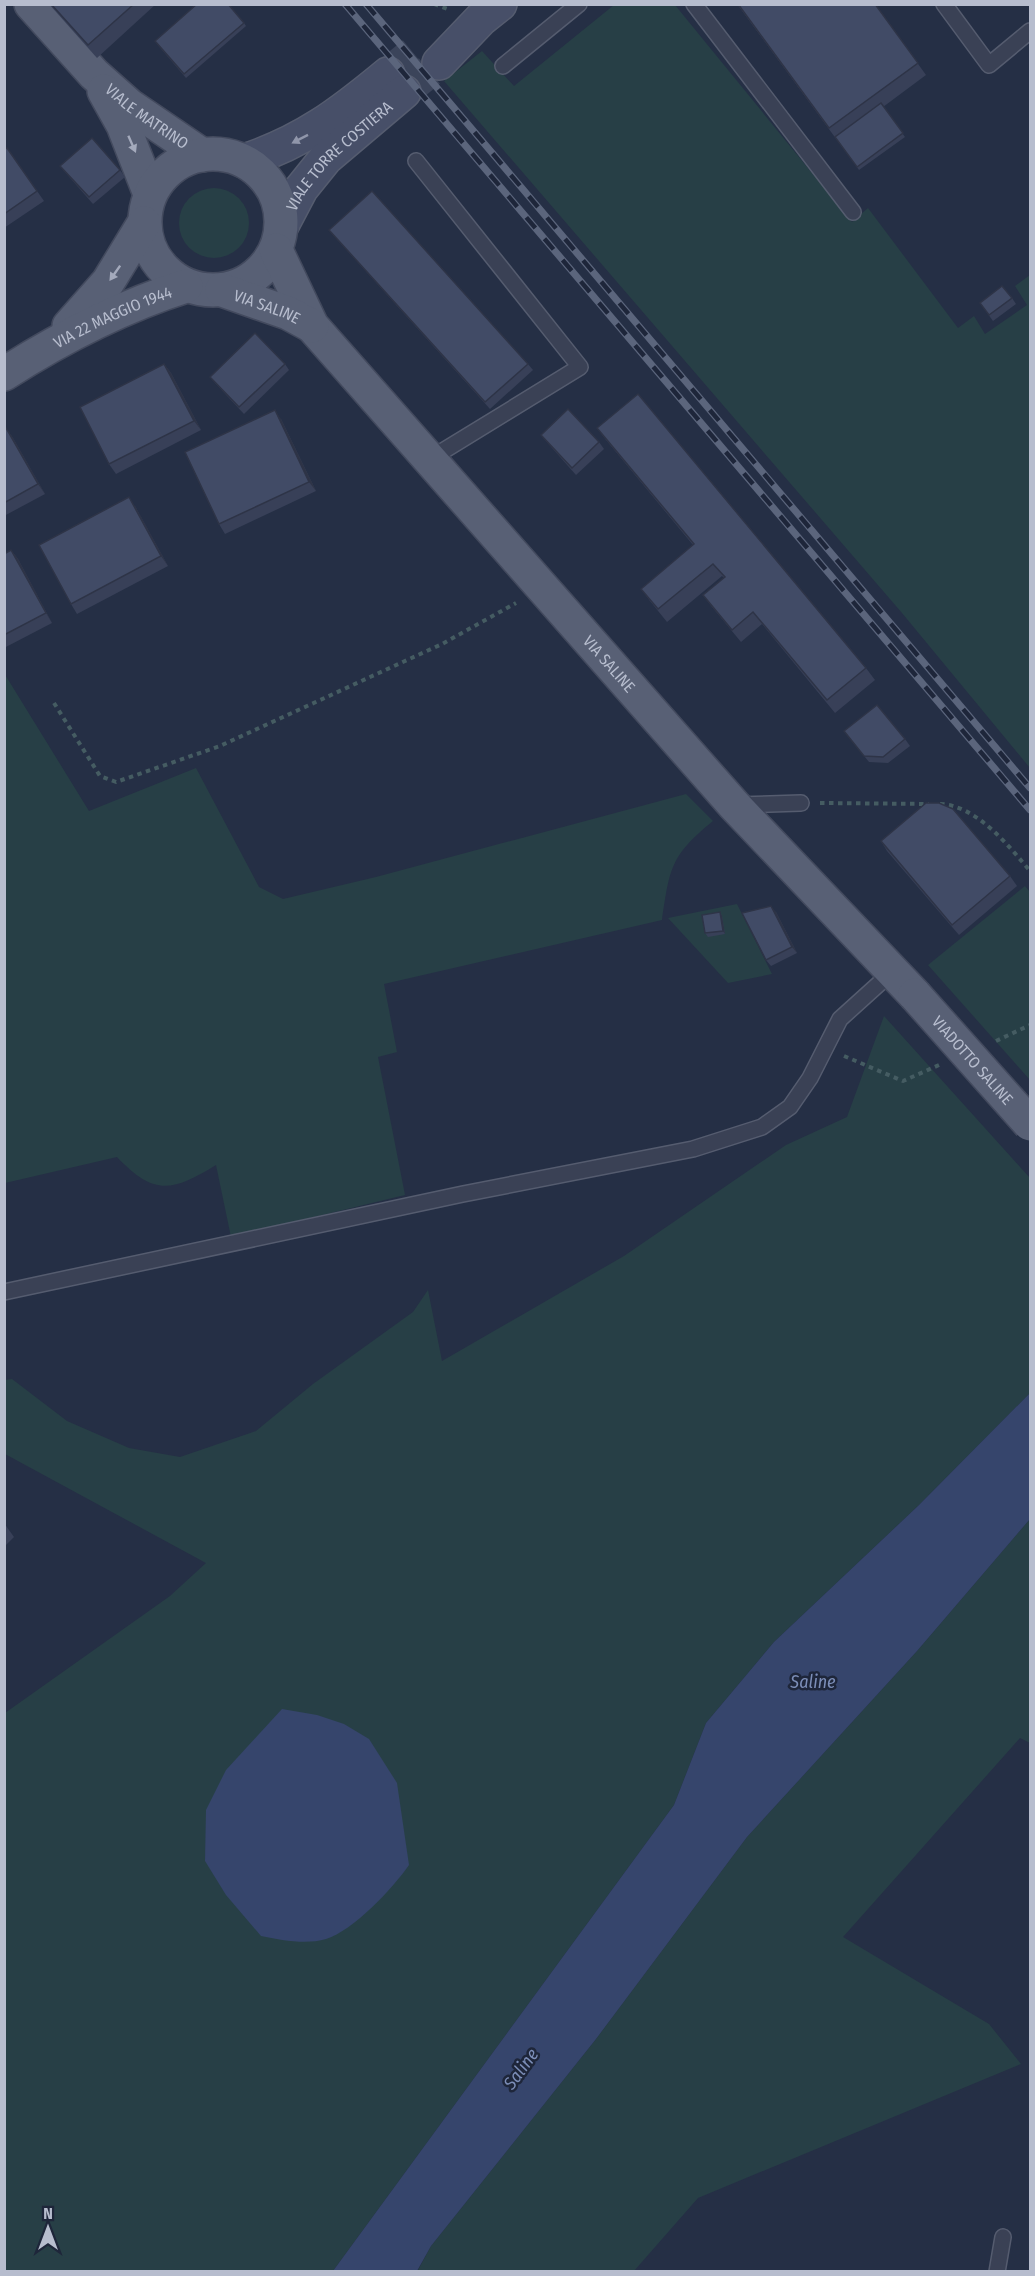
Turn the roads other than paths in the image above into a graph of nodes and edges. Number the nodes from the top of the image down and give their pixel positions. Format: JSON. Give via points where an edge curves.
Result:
{"nodes":[{"id":1,"x":30,"y":4,"type":"edge"},
{"id":2,"x":579,"y":4,"type":"edge"},
{"id":3,"x":694,"y":4,"type":"edge"},
{"id":4,"x":944,"y":4,"type":"edge"},
{"id":5,"x":490,"y":12,"type":"edge"},
{"id":6,"x":1030,"y":31,"type":"edge"},
{"id":7,"x":431,"y":54,"type":"tunnel mouth"},
{"id":8,"x":503,"y":66,"type":"dead end"},
{"id":9,"x":94,"y":74,"type":"junction"},
{"id":10,"x":202,"y":154,"type":"junction"},
{"id":11,"x":416,"y":160,"type":"dead end"},
{"id":12,"x":244,"y":161,"type":"junction"},
{"id":13,"x":147,"y":208,"type":"junction"},
{"id":14,"x":853,"y":212,"type":"dead end"},
{"id":15,"x":278,"y":238,"type":"junction"},
{"id":16,"x":186,"y":285,"type":"junction"},
{"id":17,"x":222,"y":290,"type":"junction"},
{"id":18,"x":312,"y":326,"type":"junction"},
{"id":19,"x":41,"y":351,"type":"junction"},
{"id":20,"x":4,"y":374,"type":"edge"},
{"id":21,"x":429,"y":459,"type":"junction"},
{"id":22,"x":801,"y":802,"type":"road end"},
{"id":23,"x":734,"y":805,"type":"junction"},
{"id":24,"x":904,"y":983,"type":"junction"},
{"id":25,"x":1030,"y":1124,"type":"edge"},
{"id":26,"x":4,"y":1292,"type":"edge"},
{"id":27,"x":1003,"y":2237,"type":"dead end"},
{"id":28,"x":997,"y":2271,"type":"edge"}],
"edges":[{"from":1,"to":9,"type":"main road","name":"VIALE MATRINO"},
{"from":2,"to":8,"type":"lane"},
{"from":3,"to":14,"type":"lane"},
{"from":4,"to":6,"type":"lane","via":[[989,65]]},
{"from":5,"to":7,"type":"street"},
{"from":9,"to":10,"type":"main road","name":"VIALE MATRINO","via":[[130,106]]},
{"from":9,"to":13,"type":"main road","name":"VIALE MATRINO","one_way":true,"via":[[139,160]]},
{"from":10,"to":12,"type":"main road","via":[[224,154]]},
{"from":10,"to":13,"type":"main road","via":[[180,162],[162,176]]},
{"from":11,"to":21,"type":"lane","via":[[580,367]]},
{"from":12,"to":15,"type":"main road","via":[[273,189],[280,207]]},
{"from":15,"to":12,"type":"street","name":"VIALE TORRE COSTIERA","one_way":true,"via":[[301,189],[396,83],[307,136]]},
{"from":13,"to":16,"type":"main road","via":[[147,243],[155,261],[168,275]]},
{"from":13,"to":19,"type":"main road","name":"VIA 22 MAGGIO 1944","one_way":true,"via":[[108,282]]},
{"from":15,"to":17,"type":"main road","via":[[267,265],[254,277]]},
{"from":15,"to":18,"type":"main road","name":"VIA SALINE"},
{"from":16,"to":17,"type":"main road","via":[[204,291]]},
{"from":16,"to":19,"type":"main road","name":"VIA 22 MAGGIO 1944","via":[[106,315]]},
{"from":17,"to":18,"type":"main road","name":"VIA SALINE","via":[[288,313]]},
{"from":18,"to":21,"type":"main road","name":"VIA SALINE"},
{"from":19,"to":20,"type":"main road","name":"VIA 22 MAGGIO 1944"},
{"from":21,"to":23,"type":"main road","name":"VIA SALINE"},
{"from":22,"to":23,"type":"lane"},
{"from":23,"to":24,"type":"main road","name":"VIA SALINE"},
{"from":24,"to":25,"type":"main road","name":"VIADOTTO SALINE","bridge":true},
{"from":24,"to":26,"type":"lane","via":[[840,1019],[810,1078],[790,1107],[762,1127],[693,1149]]},
{"from":27,"to":28,"type":"lane"}]}
